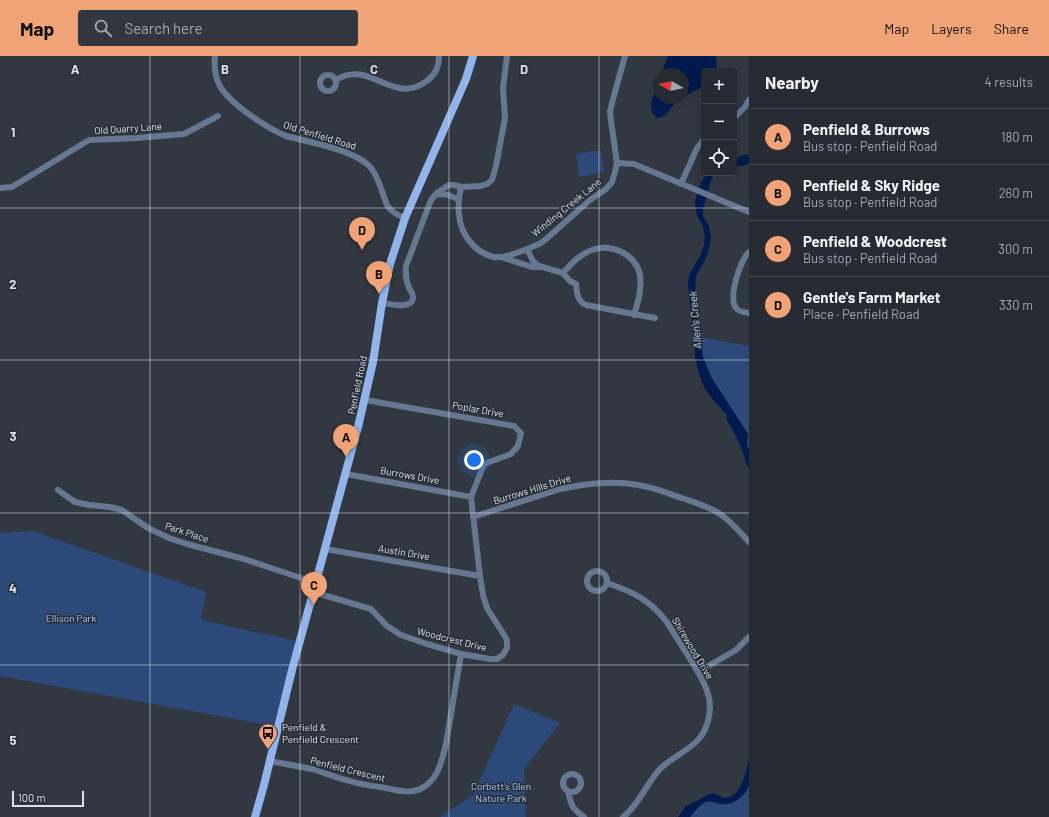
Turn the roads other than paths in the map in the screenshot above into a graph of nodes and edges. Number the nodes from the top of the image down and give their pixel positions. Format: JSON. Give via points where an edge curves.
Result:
{"nodes":[{"id":1,"x":215,"y":56,"type":"edge"},
{"id":2,"x":440,"y":56,"type":"edge"},
{"id":3,"x":473,"y":56,"type":"edge"},
{"id":4,"x":507,"y":56,"type":"edge"},
{"id":5,"x":625,"y":56,"type":"edge"},
{"id":6,"x":336,"y":80,"type":"dead end"},
{"id":7,"x":749,"y":100,"type":"edge"},
{"id":8,"x":737,"y":115,"type":"edge"},
{"id":9,"x":218,"y":116,"type":"dead end"},
{"id":10,"x":703,"y":140,"type":"edge"},
{"id":11,"x":617,"y":163,"type":"junction"},
{"id":12,"x":681,"y":184,"type":"junction"},
{"id":13,"x":461,"y":187,"type":"junction"},
{"id":14,"x":0,"y":188,"type":"edge"},
{"id":15,"x":435,"y":194,"type":"junction"},
{"id":16,"x":459,"y":200,"type":"junction"},
{"id":17,"x":749,"y":212,"type":"edge"},
{"id":18,"x":405,"y":218,"type":"junction"},
{"id":19,"x":526,"y":249,"type":"junction"},
{"id":20,"x":749,"y":252,"type":"edge"},
{"id":21,"x":500,"y":256,"type":"junction"},
{"id":22,"x":544,"y":267,"type":"junction"},
{"id":23,"x":563,"y":273,"type":"junction"},
{"id":24,"x":382,"y":303,"type":"junction"},
{"id":25,"x":749,"y":313,"type":"edge"},
{"id":26,"x":634,"y":315,"type":"junction"},
{"id":27,"x":655,"y":318,"type":"dead end"},
{"id":28,"x":365,"y":400,"type":"junction"},
{"id":29,"x":346,"y":474,"type":"junction"},
{"id":30,"x":58,"y":490,"type":"dead end"},
{"id":31,"x":471,"y":497,"type":"junction"},
{"id":32,"x":473,"y":517,"type":"junction"},
{"id":33,"x":749,"y":542,"type":"edge"},
{"id":34,"x":325,"y":549,"type":"junction"},
{"id":35,"x":480,"y":576,"type":"junction"},
{"id":36,"x":316,"y":583,"type":"junction"},
{"id":37,"x":607,"y":583,"type":"dead end"},
{"id":38,"x":313,"y":592,"type":"junction"},
{"id":39,"x":749,"y":637,"type":"edge"},
{"id":40,"x":461,"y":654,"type":"junction"},
{"id":41,"x":698,"y":672,"type":"junction"},
{"id":42,"x":270,"y":761,"type":"junction"},
{"id":43,"x":568,"y":791,"type":"dead end"},
{"id":44,"x":255,"y":817,"type":"edge"},
{"id":45,"x":584,"y":817,"type":"edge"},
{"id":46,"x":622,"y":817,"type":"edge"}],
"edges":[{"from":1,"to":18,"type":"street","name":"Old Penfield Road","via":[[218,82],[224,93],[237,105],[267,127],[286,136],[346,152],[361,159],[375,173],[389,209]]},
{"from":2,"to":6,"type":"street","via":[[431,79],[418,88],[402,89],[357,74],[349,74]]},
{"from":3,"to":18,"type":"main road","name":"Penfield Road","via":[[466,79]]},
{"from":4,"to":13,"type":"street","via":[[503,88],[505,118],[492,180],[481,186]]},
{"from":5,"to":11,"type":"street","via":[[610,111]]},
{"from":7,"to":8,"type":"street"},
{"from":9,"to":14,"type":"street","name":"Old Quarry Lane","via":[[184,134],[89,140],[12,187]]},
{"from":10,"to":12,"type":"street"},
{"from":11,"to":12,"type":"street","via":[[634,164]]},
{"from":11,"to":19,"type":"street","name":"Winding Creek Lane","via":[[612,182],[606,189],[541,243]]},
{"from":12,"to":17,"type":"street"},
{"from":13,"to":15,"type":"street","via":[[449,185]]},
{"from":13,"to":16,"type":"street","name":"Winding Creek Lane"},
{"from":15,"to":16,"type":"street","via":[[449,194]]},
{"from":15,"to":24,"type":"street","via":[[406,266],[405,275],[413,299],[404,305]]},
{"from":16,"to":21,"type":"street","name":"Winding Creek Lane","via":[[459,216],[466,238],[480,251],[495,257]]},
{"from":18,"to":24,"type":"main road","name":"Penfield Road","via":[[390,264]]},
{"from":19,"to":21,"type":"street","name":"Winding Creek Lane"},
{"from":19,"to":22,"type":"street","via":[[533,261]]},
{"from":20,"to":25,"type":"street","via":[[740,266],[733,299],[736,309]]},
{"from":21,"to":22,"type":"street","via":[[532,267]]},
{"from":22,"to":23,"type":"street"},
{"from":23,"to":26,"type":"street","via":[[576,284],[582,303]]},
{"from":23,"to":26,"type":"street","via":[[591,250],[605,248],[621,251],[632,259],[640,274],[640,292]]},
{"from":24,"to":28,"type":"main road","name":"Penfield Road"},
{"from":26,"to":27,"type":"street"},
{"from":28,"to":29,"type":"main road","name":"Penfield Road"},
{"from":28,"to":31,"type":"street","name":"Poplar Drive","via":[[514,426],[521,433],[518,446],[511,454],[484,464]]},
{"from":29,"to":31,"type":"street","name":"Burrows Drive"},
{"from":29,"to":34,"type":"main road","name":"Penfield Road"},
{"from":30,"to":36,"type":"street","name":"Park Place","via":[[76,502],[122,510],[148,528],[169,538]]},
{"from":31,"to":32,"type":"street","name":"Woodcrest Drive"},
{"from":32,"to":33,"type":"street","name":"Burrows Hills Drive","via":[[560,489],[588,484],[628,483],[659,490],[706,506],[725,517]]},
{"from":32,"to":35,"type":"street","name":"Woodcrest Drive"},
{"from":34,"to":35,"type":"street","name":"Austin Drive"},
{"from":34,"to":36,"type":"main road","name":"Penfield Road"},
{"from":35,"to":40,"type":"street","name":"Woodcrest Drive","via":[[486,604],[506,638],[507,648],[501,657],[494,659]]},
{"from":36,"to":38,"type":"main road","name":"Penfield Road"},
{"from":37,"to":41,"type":"street","name":"Shirewood Drive","via":[[631,592],[653,606],[666,621]]},
{"from":38,"to":40,"type":"street","name":"Woodcrest Drive","via":[[370,609],[387,626],[401,635]]},
{"from":38,"to":42,"type":"main road","name":"Penfield Road"},
{"from":39,"to":41,"type":"street","via":[[736,650]]},
{"from":40,"to":42,"type":"street","name":"Penfield Crescent","via":[[444,753],[436,774],[423,788],[411,792],[355,783],[311,769]]},
{"from":41,"to":46,"type":"street","name":"Shirewood Drive","via":[[705,686],[710,708],[702,735],[656,774],[633,808]]},
{"from":42,"to":44,"type":"main road","name":"Penfield Road"},
{"from":43,"to":45,"type":"street","via":[[571,804]]}]}
